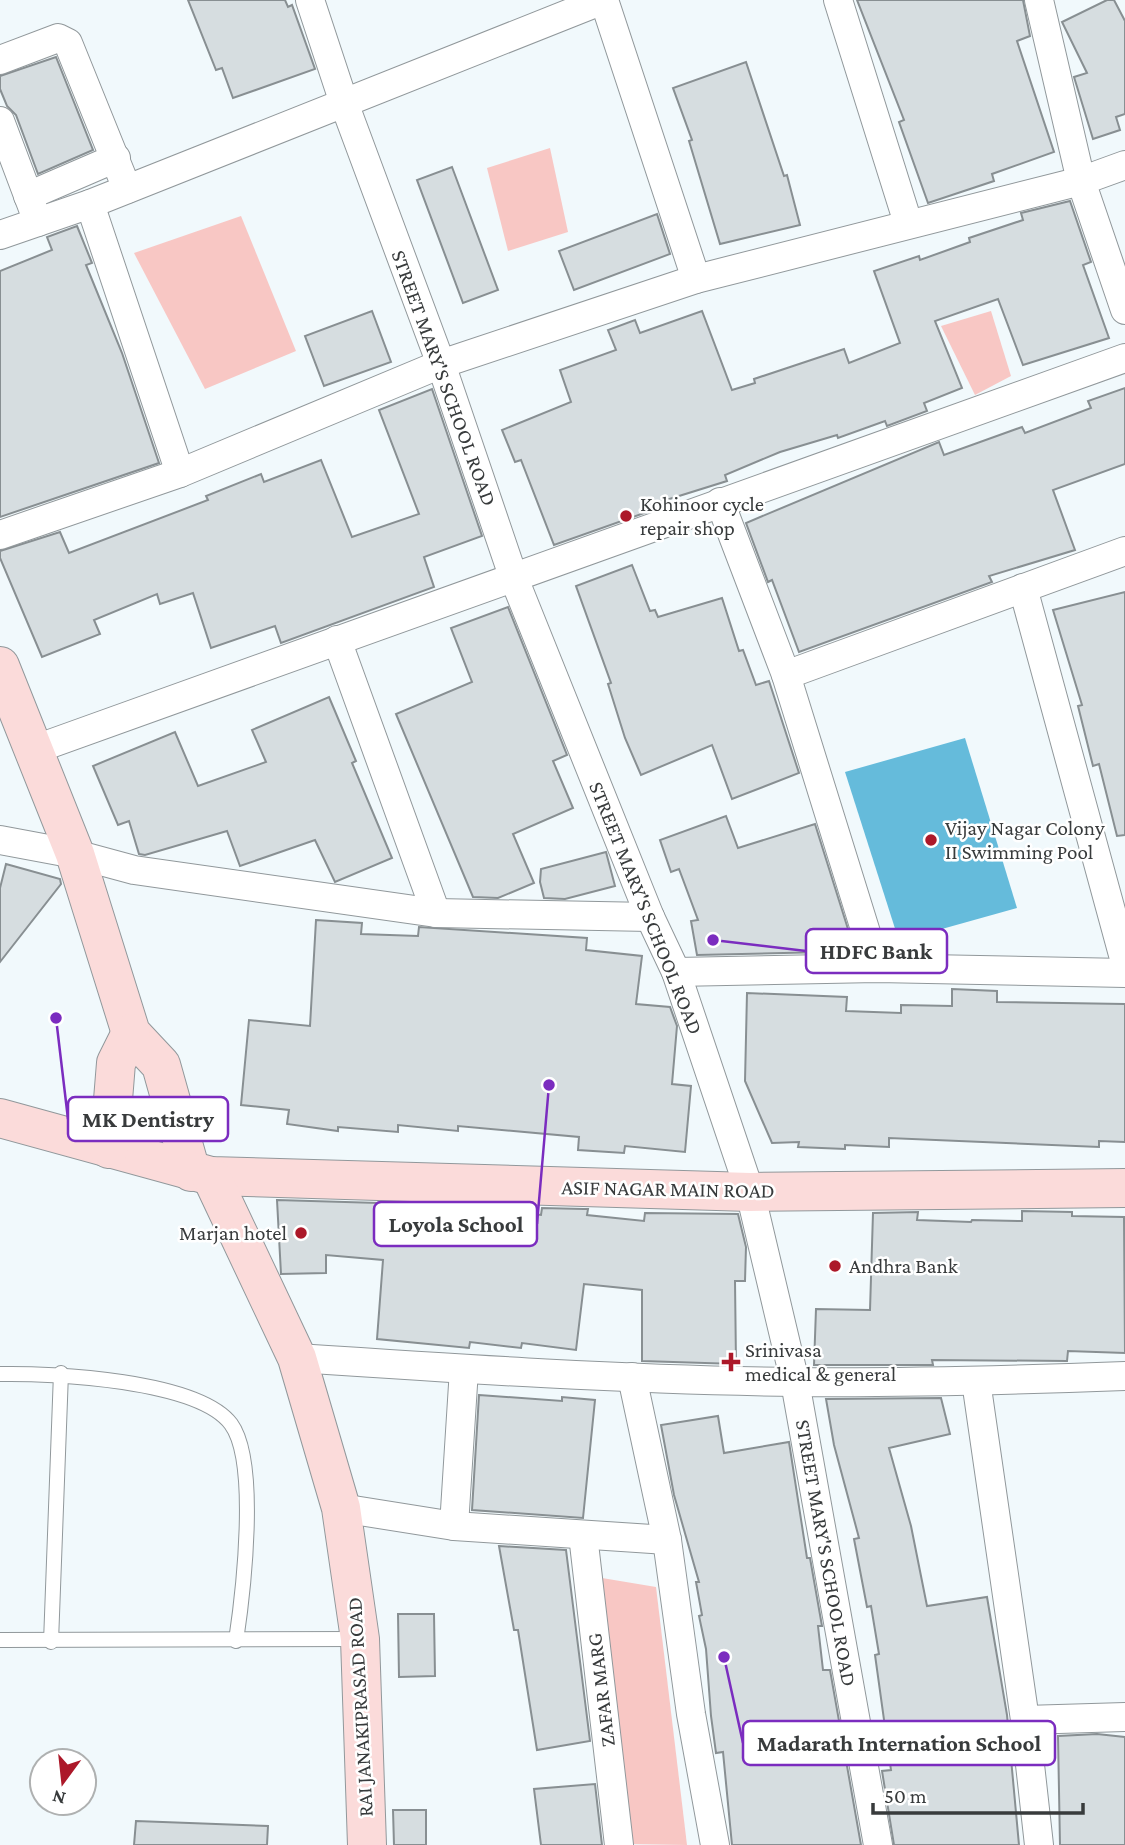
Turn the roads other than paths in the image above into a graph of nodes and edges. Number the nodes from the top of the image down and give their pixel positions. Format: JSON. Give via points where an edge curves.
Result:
{"nodes":[{"id":1,"x":310,"y":0,"type":"edge"},
{"id":2,"x":604,"y":0,"type":"edge"},
{"id":3,"x":838,"y":0,"type":"edge"},
{"id":4,"x":1039,"y":0,"type":"edge"},
{"id":5,"x":0,"y":60,"type":"edge"},
{"id":6,"x":344,"y":103,"type":"junction"},
{"id":7,"x":0,"y":121,"type":"edge"},
{"id":8,"x":116,"y":158,"type":"junction"},
{"id":9,"x":1125,"y":165,"type":"edge"},
{"id":10,"x":70,"y":179,"type":"junction"},
{"id":11,"x":1081,"y":181,"type":"junction"},
{"id":12,"x":127,"y":189,"type":"junction"},
{"id":13,"x":28,"y":196,"type":"junction"},
{"id":14,"x":85,"y":206,"type":"junction"},
{"id":15,"x":38,"y":222,"type":"junction"},
{"id":16,"x":908,"y":223,"type":"junction"},
{"id":17,"x":0,"y":235,"type":"edge"},
{"id":18,"x":696,"y":279,"type":"junction"},
{"id":19,"x":1125,"y":310,"type":"edge"},
{"id":20,"x":1125,"y":358,"type":"edge"},
{"id":21,"x":441,"y":363,"type":"junction"},
{"id":22,"x":180,"y":473,"type":"junction"},
{"id":23,"x":720,"y":502,"type":"junction"},
{"id":24,"x":0,"y":535,"type":"edge"},
{"id":25,"x":1125,"y":551,"type":"edge"},
{"id":26,"x":513,"y":576,"type":"junction"},
{"id":27,"x":1023,"y":587,"type":"junction"},
{"id":28,"x":337,"y":640,"type":"junction"},
{"id":29,"x":0,"y":666,"type":"edge"},
{"id":30,"x":786,"y":675,"type":"junction"},
{"id":31,"x":33,"y":750,"type":"junction"},
{"id":32,"x":0,"y":840,"type":"edge"},
{"id":33,"x":75,"y":854,"type":"junction"},
{"id":34,"x":436,"y":913,"type":"junction"},
{"id":35,"x":650,"y":917,"type":"junction"},
{"id":36,"x":1125,"y":962,"type":"edge"},
{"id":37,"x":877,"y":968,"type":"junction"},
{"id":38,"x":676,"y":972,"type":"junction"},
{"id":39,"x":1125,"y":973,"type":"edge"},
{"id":40,"x":131,"y":1033,"type":"junction"},
{"id":41,"x":0,"y":1118,"type":"edge"},
{"id":42,"x":109,"y":1149,"type":"junction"},
{"id":43,"x":201,"y":1174,"type":"junction"},
{"id":44,"x":1125,"y":1188,"type":"edge"},
{"id":45,"x":750,"y":1192,"type":"junction"},
{"id":46,"x":297,"y":1358,"type":"junction"},
{"id":47,"x":464,"y":1369,"type":"junction"},
{"id":48,"x":61,"y":1373,"type":"junction"},
{"id":49,"x":0,"y":1374,"type":"edge"},
{"id":50,"x":1125,"y":1376,"type":"edge"},
{"id":51,"x":632,"y":1377,"type":"junction"},
{"id":52,"x":795,"y":1381,"type":"junction"},
{"id":53,"x":976,"y":1381,"type":"junction"},
{"id":54,"x":341,"y":1508,"type":"junction"},
{"id":55,"x":454,"y":1526,"type":"junction"},
{"id":56,"x":583,"y":1535,"type":"junction"},
{"id":57,"x":667,"y":1540,"type":"junction"},
{"id":58,"x":360,"y":1639,"type":"junction"},
{"id":59,"x":0,"y":1640,"type":"edge"},
{"id":60,"x":236,"y":1641,"type":"junction"},
{"id":61,"x":51,"y":1642,"type":"junction"},
{"id":62,"x":1125,"y":1717,"type":"edge"},
{"id":63,"x":1025,"y":1720,"type":"junction"},
{"id":64,"x":367,"y":1845,"type":"edge"},
{"id":65,"x":619,"y":1845,"type":"edge"},
{"id":66,"x":715,"y":1845,"type":"edge"},
{"id":67,"x":878,"y":1845,"type":"edge"},
{"id":68,"x":1039,"y":1845,"type":"edge"}],
"edges":[{"from":1,"to":6,"type":"street","name":"STREET MARY'S SCHOOL ROAD"},
{"from":2,"to":6,"type":"street"},
{"from":2,"to":18,"type":"street"},
{"from":3,"to":16,"type":"street"},
{"from":4,"to":11,"type":"street"},
{"from":5,"to":8,"type":"street","via":[[58,38],[68,43]]},
{"from":6,"to":12,"type":"street"},
{"from":6,"to":21,"type":"street","name":"STREET MARY'S SCHOOL ROAD"},
{"from":7,"to":13,"type":"street"},
{"from":8,"to":10,"type":"street"},
{"from":8,"to":12,"type":"street"},
{"from":9,"to":11,"type":"street"},
{"from":10,"to":13,"type":"street"},
{"from":10,"to":14,"type":"street"},
{"from":11,"to":16,"type":"street"},
{"from":11,"to":19,"type":"street"},
{"from":12,"to":14,"type":"street"},
{"from":13,"to":15,"type":"street"},
{"from":14,"to":15,"type":"street"},
{"from":14,"to":22,"type":"street"},
{"from":15,"to":17,"type":"street"},
{"from":16,"to":18,"type":"street"},
{"from":18,"to":21,"type":"street"},
{"from":20,"to":23,"type":"street"},
{"from":21,"to":22,"type":"street"},
{"from":21,"to":26,"type":"street","name":"STREET MARY'S SCHOOL ROAD"},
{"from":22,"to":24,"type":"street"},
{"from":23,"to":26,"type":"street"},
{"from":23,"to":30,"type":"street"},
{"from":25,"to":27,"type":"street"},
{"from":26,"to":28,"type":"street"},
{"from":26,"to":35,"type":"street","name":"STREET MARY'S SCHOOL ROAD"},
{"from":27,"to":30,"type":"street"},
{"from":27,"to":36,"type":"street"},
{"from":28,"to":31,"type":"street"},
{"from":28,"to":34,"type":"street"},
{"from":29,"to":31,"type":"main road"},
{"from":30,"to":37,"type":"street"},
{"from":31,"to":33,"type":"main road"},
{"from":32,"to":33,"type":"street"},
{"from":33,"to":34,"type":"street","via":[[134,870]]},
{"from":33,"to":40,"type":"main road"},
{"from":34,"to":35,"type":"street"},
{"from":35,"to":38,"type":"street","name":"STREET MARY'S SCHOOL ROAD"},
{"from":37,"to":38,"type":"street"},
{"from":37,"to":39,"type":"street"},
{"from":38,"to":45,"type":"street","name":"STREET MARY'S SCHOOL ROAD"},
{"from":40,"to":42,"type":"main road","via":[[116,1063]]},
{"from":40,"to":43,"type":"main road","name":"RAI JANAKIPRASAD ROAD","via":[[161,1065]]},
{"from":41,"to":42,"type":"main road","name":"ASIF NAGAR MAIN ROAD"},
{"from":42,"to":43,"type":"main road","name":"ASIF NAGAR MAIN ROAD"},
{"from":43,"to":45,"type":"main road","name":"ASIF NAGAR MAIN ROAD"},
{"from":43,"to":46,"type":"main road","name":"RAI JANAKIPRASAD ROAD"},
{"from":44,"to":45,"type":"main road","name":"ASIF NAGAR MAIN ROAD"},
{"from":45,"to":52,"type":"street","name":"STREET MARY'S SCHOOL ROAD"},
{"from":46,"to":47,"type":"street"},
{"from":46,"to":54,"type":"main road","name":"RAI JANAKIPRASAD ROAD"},
{"from":47,"to":51,"type":"street"},
{"from":47,"to":55,"type":"street"},
{"from":48,"to":49,"type":"lane"},
{"from":48,"to":60,"type":"lane","via":[[194,1400],[224,1416],[233,1427],[241,1453],[247,1516],[246,1572]]},
{"from":48,"to":61,"type":"lane"},
{"from":50,"to":53,"type":"street"},
{"from":51,"to":52,"type":"street"},
{"from":51,"to":57,"type":"street"},
{"from":52,"to":53,"type":"street"},
{"from":52,"to":67,"type":"street","name":"STREET MARY'S SCHOOL ROAD"},
{"from":53,"to":63,"type":"street"},
{"from":54,"to":55,"type":"street"},
{"from":54,"to":58,"type":"main road","name":"RAI JANAKIPRASAD ROAD"},
{"from":55,"to":56,"type":"street"},
{"from":56,"to":57,"type":"street"},
{"from":56,"to":65,"type":"street","name":"ZAFAR MARG"},
{"from":57,"to":66,"type":"street"},
{"from":58,"to":60,"type":"lane"},
{"from":58,"to":64,"type":"main road","name":"RAI JANAKIPRASAD ROAD"},
{"from":59,"to":61,"type":"lane"},
{"from":60,"to":61,"type":"lane"},
{"from":62,"to":63,"type":"street"},
{"from":63,"to":68,"type":"street"}]}
